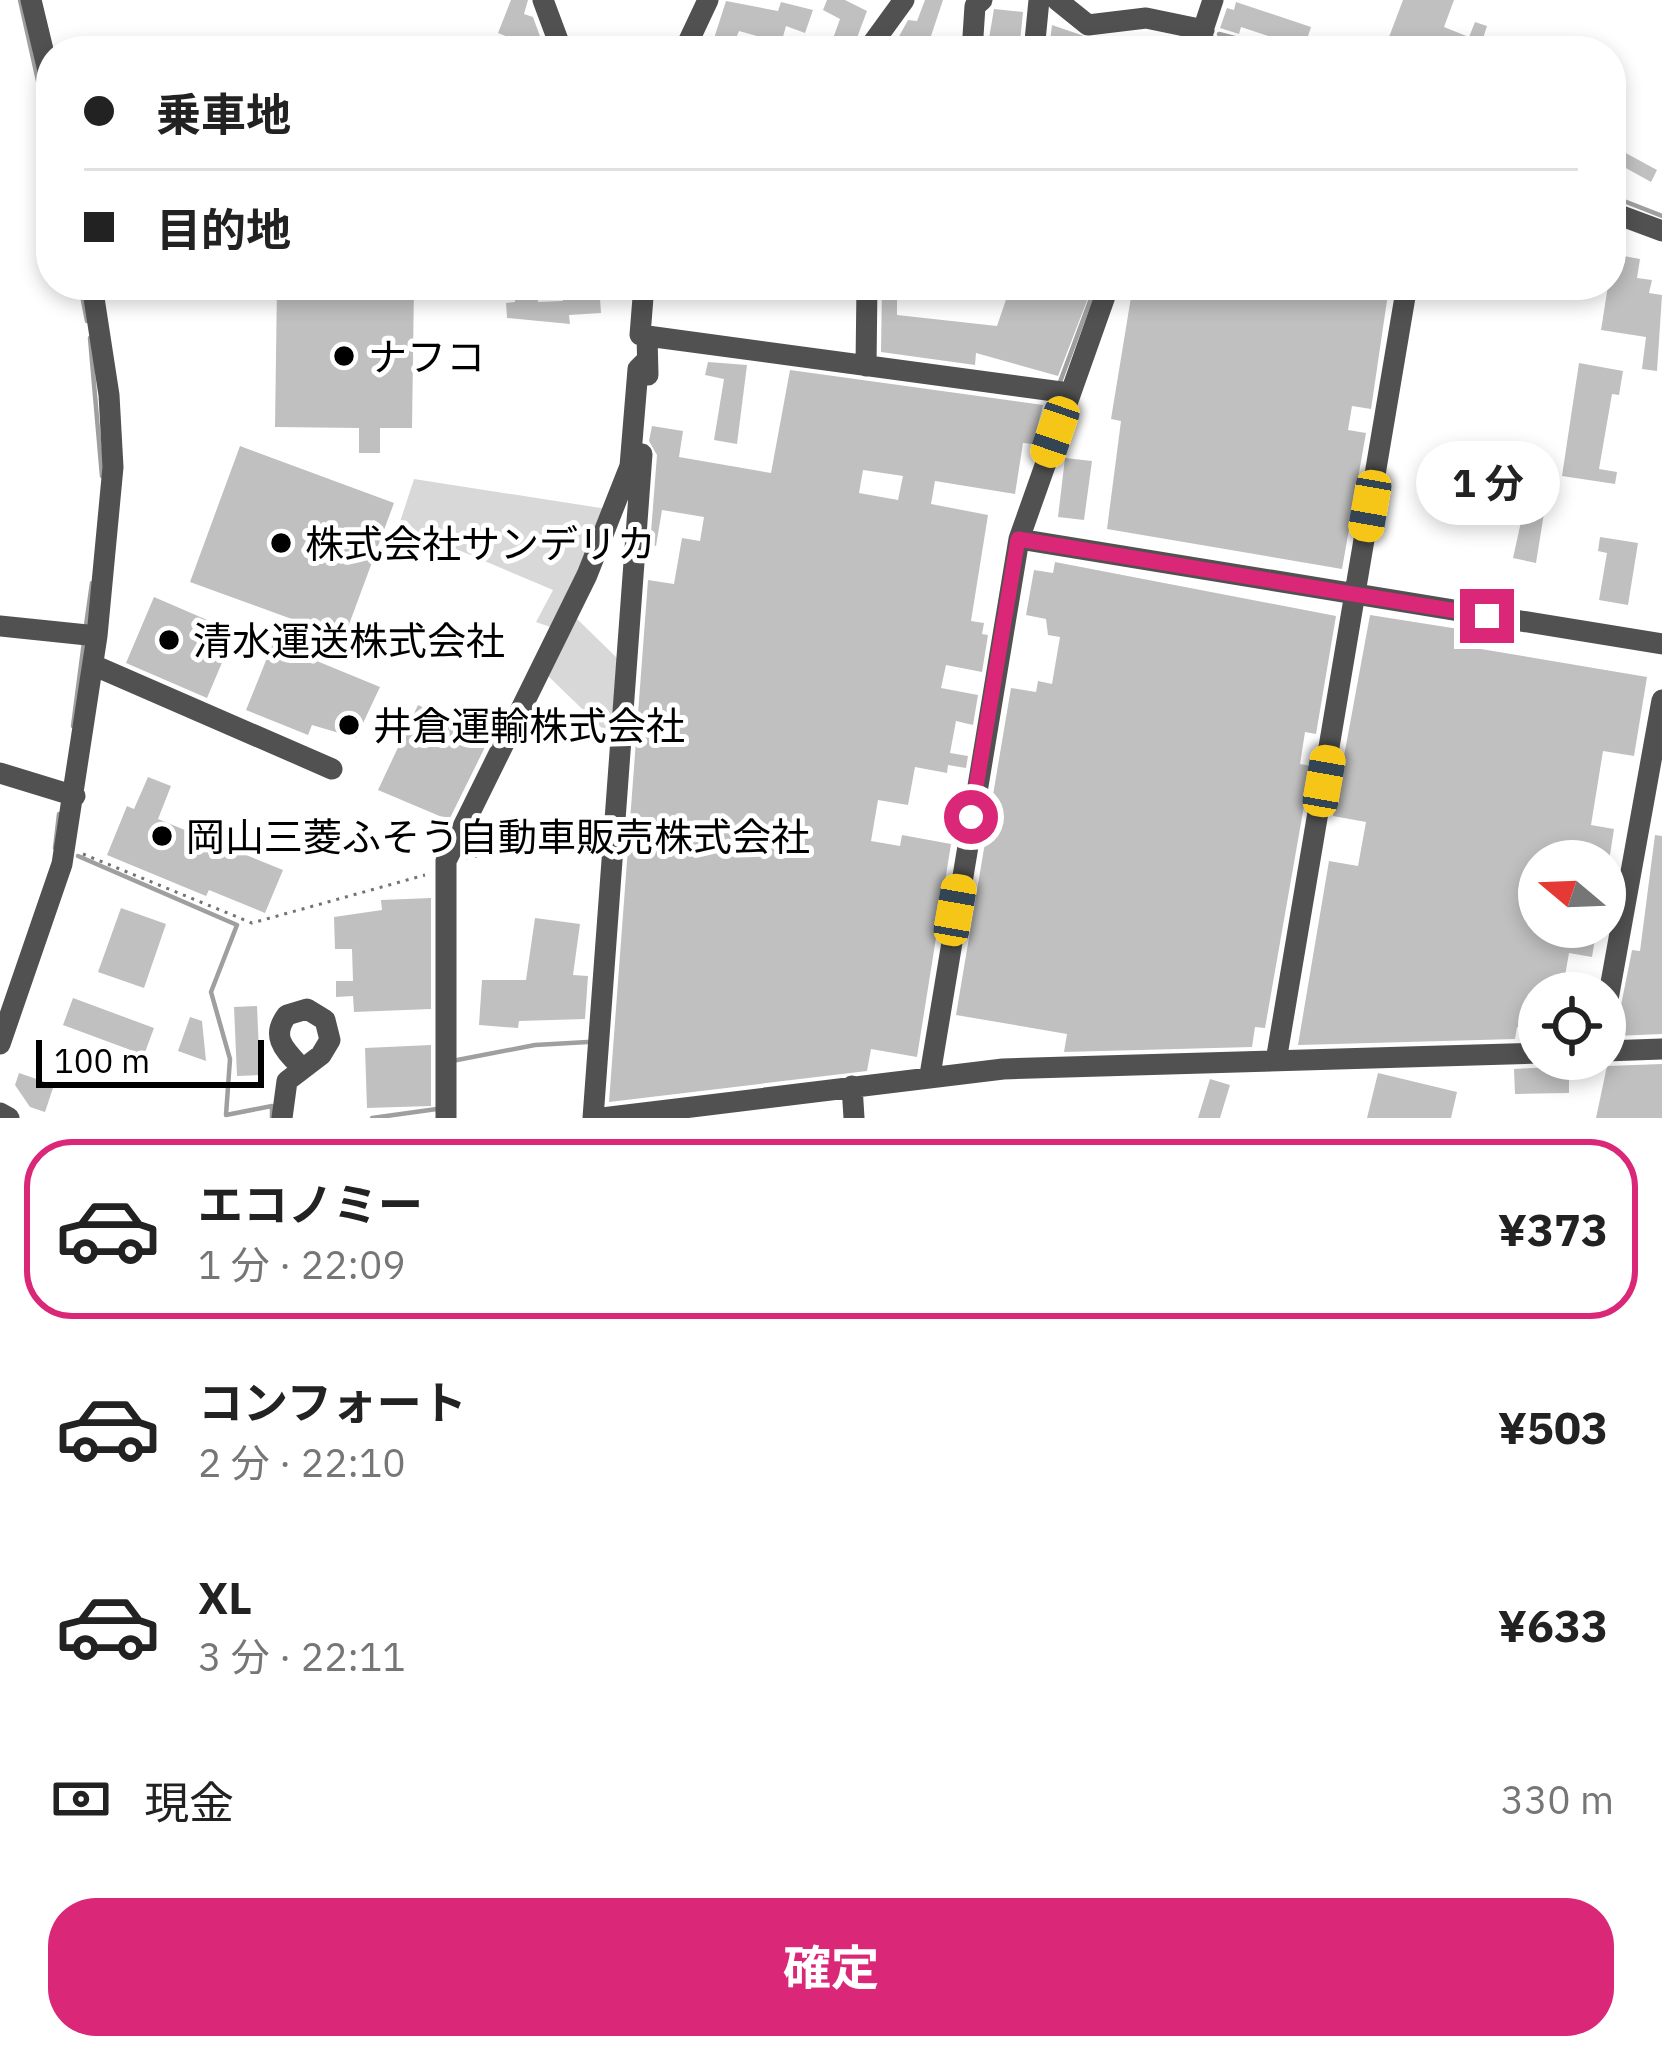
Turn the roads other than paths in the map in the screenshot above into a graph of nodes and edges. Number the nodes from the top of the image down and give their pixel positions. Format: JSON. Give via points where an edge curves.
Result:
{"nodes":[{"id":1,"x":31,"y":0,"type":"edge"},
{"id":2,"x":543,"y":0,"type":"edge"},
{"id":3,"x":708,"y":0,"type":"edge"},
{"id":4,"x":904,"y":0,"type":"edge"},
{"id":5,"x":982,"y":0,"type":"edge"},
{"id":6,"x":1039,"y":0,"type":"edge"},
{"id":7,"x":1057,"y":0,"type":"edge"},
{"id":8,"x":1213,"y":0,"type":"edge"},
{"id":9,"x":40,"y":36,"type":"edge"},
{"id":10,"x":556,"y":36,"type":"edge"},
{"id":11,"x":691,"y":36,"type":"edge"},
{"id":12,"x":878,"y":36,"type":"edge"},
{"id":13,"x":973,"y":36,"type":"edge"},
{"id":14,"x":1035,"y":36,"type":"edge"},
{"id":15,"x":1188,"y":36,"type":"edge"},
{"id":16,"x":1202,"y":36,"type":"edge"},
{"id":17,"x":1626,"y":218,"type":"edge"},
{"id":18,"x":1662,"y":231,"type":"edge"},
{"id":19,"x":94,"y":300,"type":"edge"},
{"id":20,"x":643,"y":300,"type":"edge"},
{"id":21,"x":867,"y":300,"type":"edge"},
{"id":22,"x":1103,"y":300,"type":"edge"},
{"id":23,"x":1404,"y":300,"type":"edge"},
{"id":24,"x":647,"y":336,"type":"junction"},
{"id":25,"x":867,"y":362,"type":"junction"},
{"id":26,"x":1069,"y":393,"type":"junction"},
{"id":27,"x":631,"y":485,"type":"junction"},
{"id":28,"x":1018,"y":539,"type":"junction"},
{"id":29,"x":1355,"y":595,"type":"junction"},
{"id":30,"x":0,"y":626,"type":"edge"},
{"id":31,"x":89,"y":635,"type":"junction"},
{"id":32,"x":1662,"y":644,"type":"edge"},
{"id":33,"x":93,"y":665,"type":"junction"},
{"id":34,"x":1662,"y":700,"type":"edge"},
{"id":35,"x":332,"y":769,"type":"dead end"},
{"id":36,"x":0,"y":773,"type":"edge"},
{"id":37,"x":68,"y":794,"type":"junction"},
{"id":38,"x":1613,"y":972,"type":"edge"},
{"id":39,"x":279,"y":1041,"type":"junction"},
{"id":40,"x":0,"y":1045,"type":"edge"},
{"id":41,"x":1662,"y":1049,"type":"edge"},
{"id":42,"x":1626,"y":1050,"type":"edge"},
{"id":43,"x":1518,"y":1054,"type":"edge"},
{"id":44,"x":1276,"y":1061,"type":"junction"},
{"id":45,"x":300,"y":1066,"type":"junction"},
{"id":46,"x":930,"y":1075,"type":"junction"},
{"id":47,"x":851,"y":1086,"type":"junction"},
{"id":48,"x":281,"y":1111,"type":"edge"},
{"id":49,"x":0,"y":1113,"type":"edge"},
{"id":50,"x":9,"y":1118,"type":"edge"},
{"id":51,"x":446,"y":1118,"type":"edge"},
{"id":52,"x":597,"y":1118,"type":"edge"},
{"id":53,"x":854,"y":1118,"type":"edge"}],
"edges":[{"from":1,"to":9,"type":"street"},
{"from":2,"to":10,"type":"street"},
{"from":3,"to":11,"type":"street"},
{"from":4,"to":12,"type":"street"},
{"from":5,"to":13,"type":"street"},
{"from":6,"to":14,"type":"street"},
{"from":7,"to":15,"type":"street","via":[[1088,26],[1146,18]]},
{"from":8,"to":16,"type":"street"},
{"from":17,"to":18,"type":"street"},
{"from":19,"to":31,"type":"street","via":[[113,467]]},
{"from":20,"to":24,"type":"street","via":[[640,335]]},
{"from":21,"to":25,"type":"street"},
{"from":22,"to":26,"type":"street"},
{"from":23,"to":29,"type":"street"},
{"from":24,"to":25,"type":"street"},
{"from":24,"to":27,"type":"street"},
{"from":25,"to":26,"type":"street"},
{"from":26,"to":28,"type":"street"},
{"from":27,"to":51,"type":"street","via":[[445,865]]},
{"from":27,"to":52,"type":"street"},
{"from":28,"to":29,"type":"street"},
{"from":28,"to":46,"type":"street"},
{"from":29,"to":32,"type":"street"},
{"from":29,"to":44,"type":"street"},
{"from":30,"to":31,"type":"street"},
{"from":31,"to":33,"type":"street"},
{"from":33,"to":35,"type":"street"},
{"from":33,"to":37,"type":"street"},
{"from":34,"to":38,"type":"street"},
{"from":36,"to":37,"type":"street"},
{"from":37,"to":40,"type":"street","via":[[66,847]]},
{"from":39,"to":45,"type":"street"},
{"from":39,"to":45,"type":"street","via":[[281,1022],[296,1010],[326,1020],[328,1046]]},
{"from":39,"to":48,"type":"street"},
{"from":41,"to":42,"type":"street"},
{"from":43,"to":44,"type":"street"},
{"from":44,"to":46,"type":"street"},
{"from":45,"to":48,"type":"street","via":[[287,1081]]},
{"from":46,"to":47,"type":"street"},
{"from":47,"to":52,"type":"street"},
{"from":47,"to":53,"type":"street"},
{"from":49,"to":50,"type":"street"}]}
